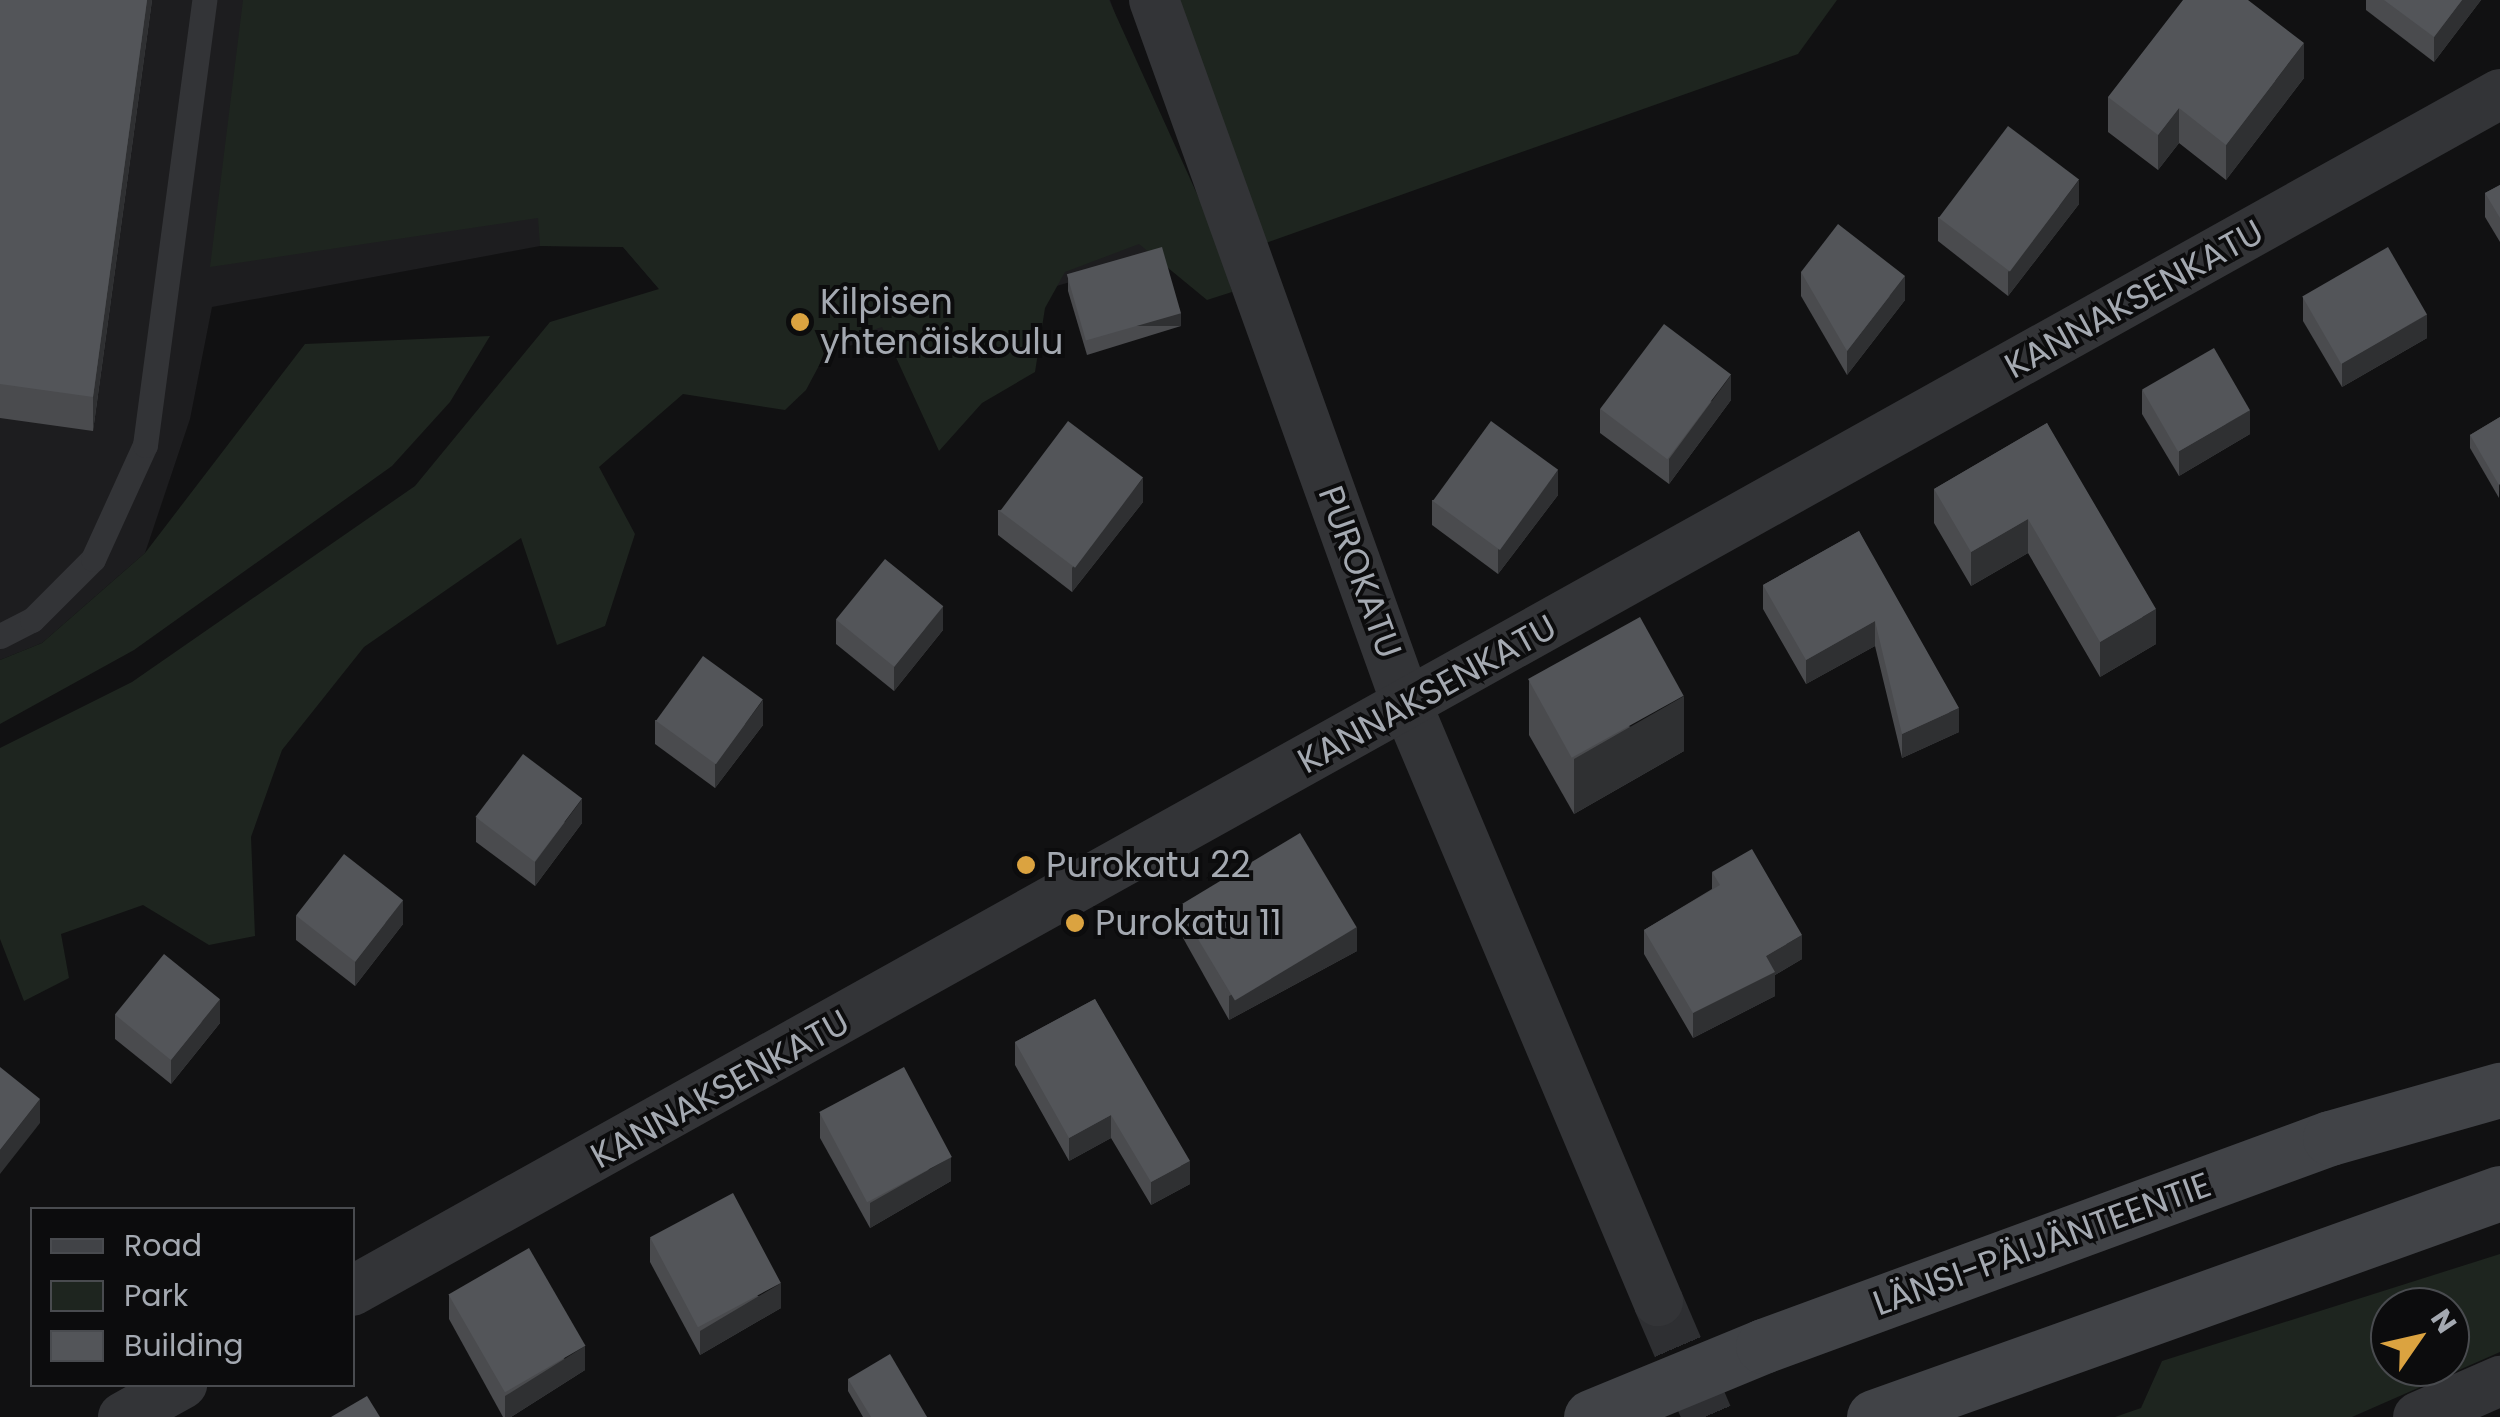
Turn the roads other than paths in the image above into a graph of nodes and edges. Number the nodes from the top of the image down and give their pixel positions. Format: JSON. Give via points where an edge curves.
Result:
{"nodes":[{"id":1,"x":204,"y":0,"type":"edge"},
{"id":2,"x":1154,"y":0,"type":"edge"},
{"id":3,"x":2500,"y":94,"type":"edge"},
{"id":4,"x":0,"y":636,"type":"edge"},
{"id":5,"x":1407,"y":705,"type":"junction"},
{"id":6,"x":2500,"y":1090,"type":"edge"},
{"id":7,"x":2500,"y":1193,"type":"edge"},
{"id":8,"x":355,"y":1289,"type":"edge"},
{"id":9,"x":1658,"y":1302,"type":"tunnel mouth"},
{"id":10,"x":2500,"y":1381,"type":"edge"},
{"id":11,"x":177,"y":1387,"type":"edge"},
{"id":12,"x":123,"y":1417,"type":"edge"},
{"id":13,"x":1591,"y":1417,"type":"edge"},
{"id":14,"x":1874,"y":1417,"type":"edge"},
{"id":15,"x":2418,"y":1417,"type":"edge"}],
"edges":[{"from":1,"to":4,"type":"lane","via":[[145,446],[93,558],[32,620]]},
{"from":2,"to":5,"type":"street","name":"PUROKATU"},
{"from":3,"to":5,"type":"street","name":"KANNAKSENKATU"},
{"from":5,"to":8,"type":"street","name":"KANNAKSENKATU"},
{"from":5,"to":9,"type":"street","name":"PUROKATU"},
{"from":6,"to":13,"type":"main road","name":"LÄNSI-PÄIJÄNTEENTIE","via":[[2330,1138],[1763,1346]]},
{"from":7,"to":14,"type":"main road"},
{"from":10,"to":15,"type":"street"},
{"from":11,"to":12,"type":"street"}]}
